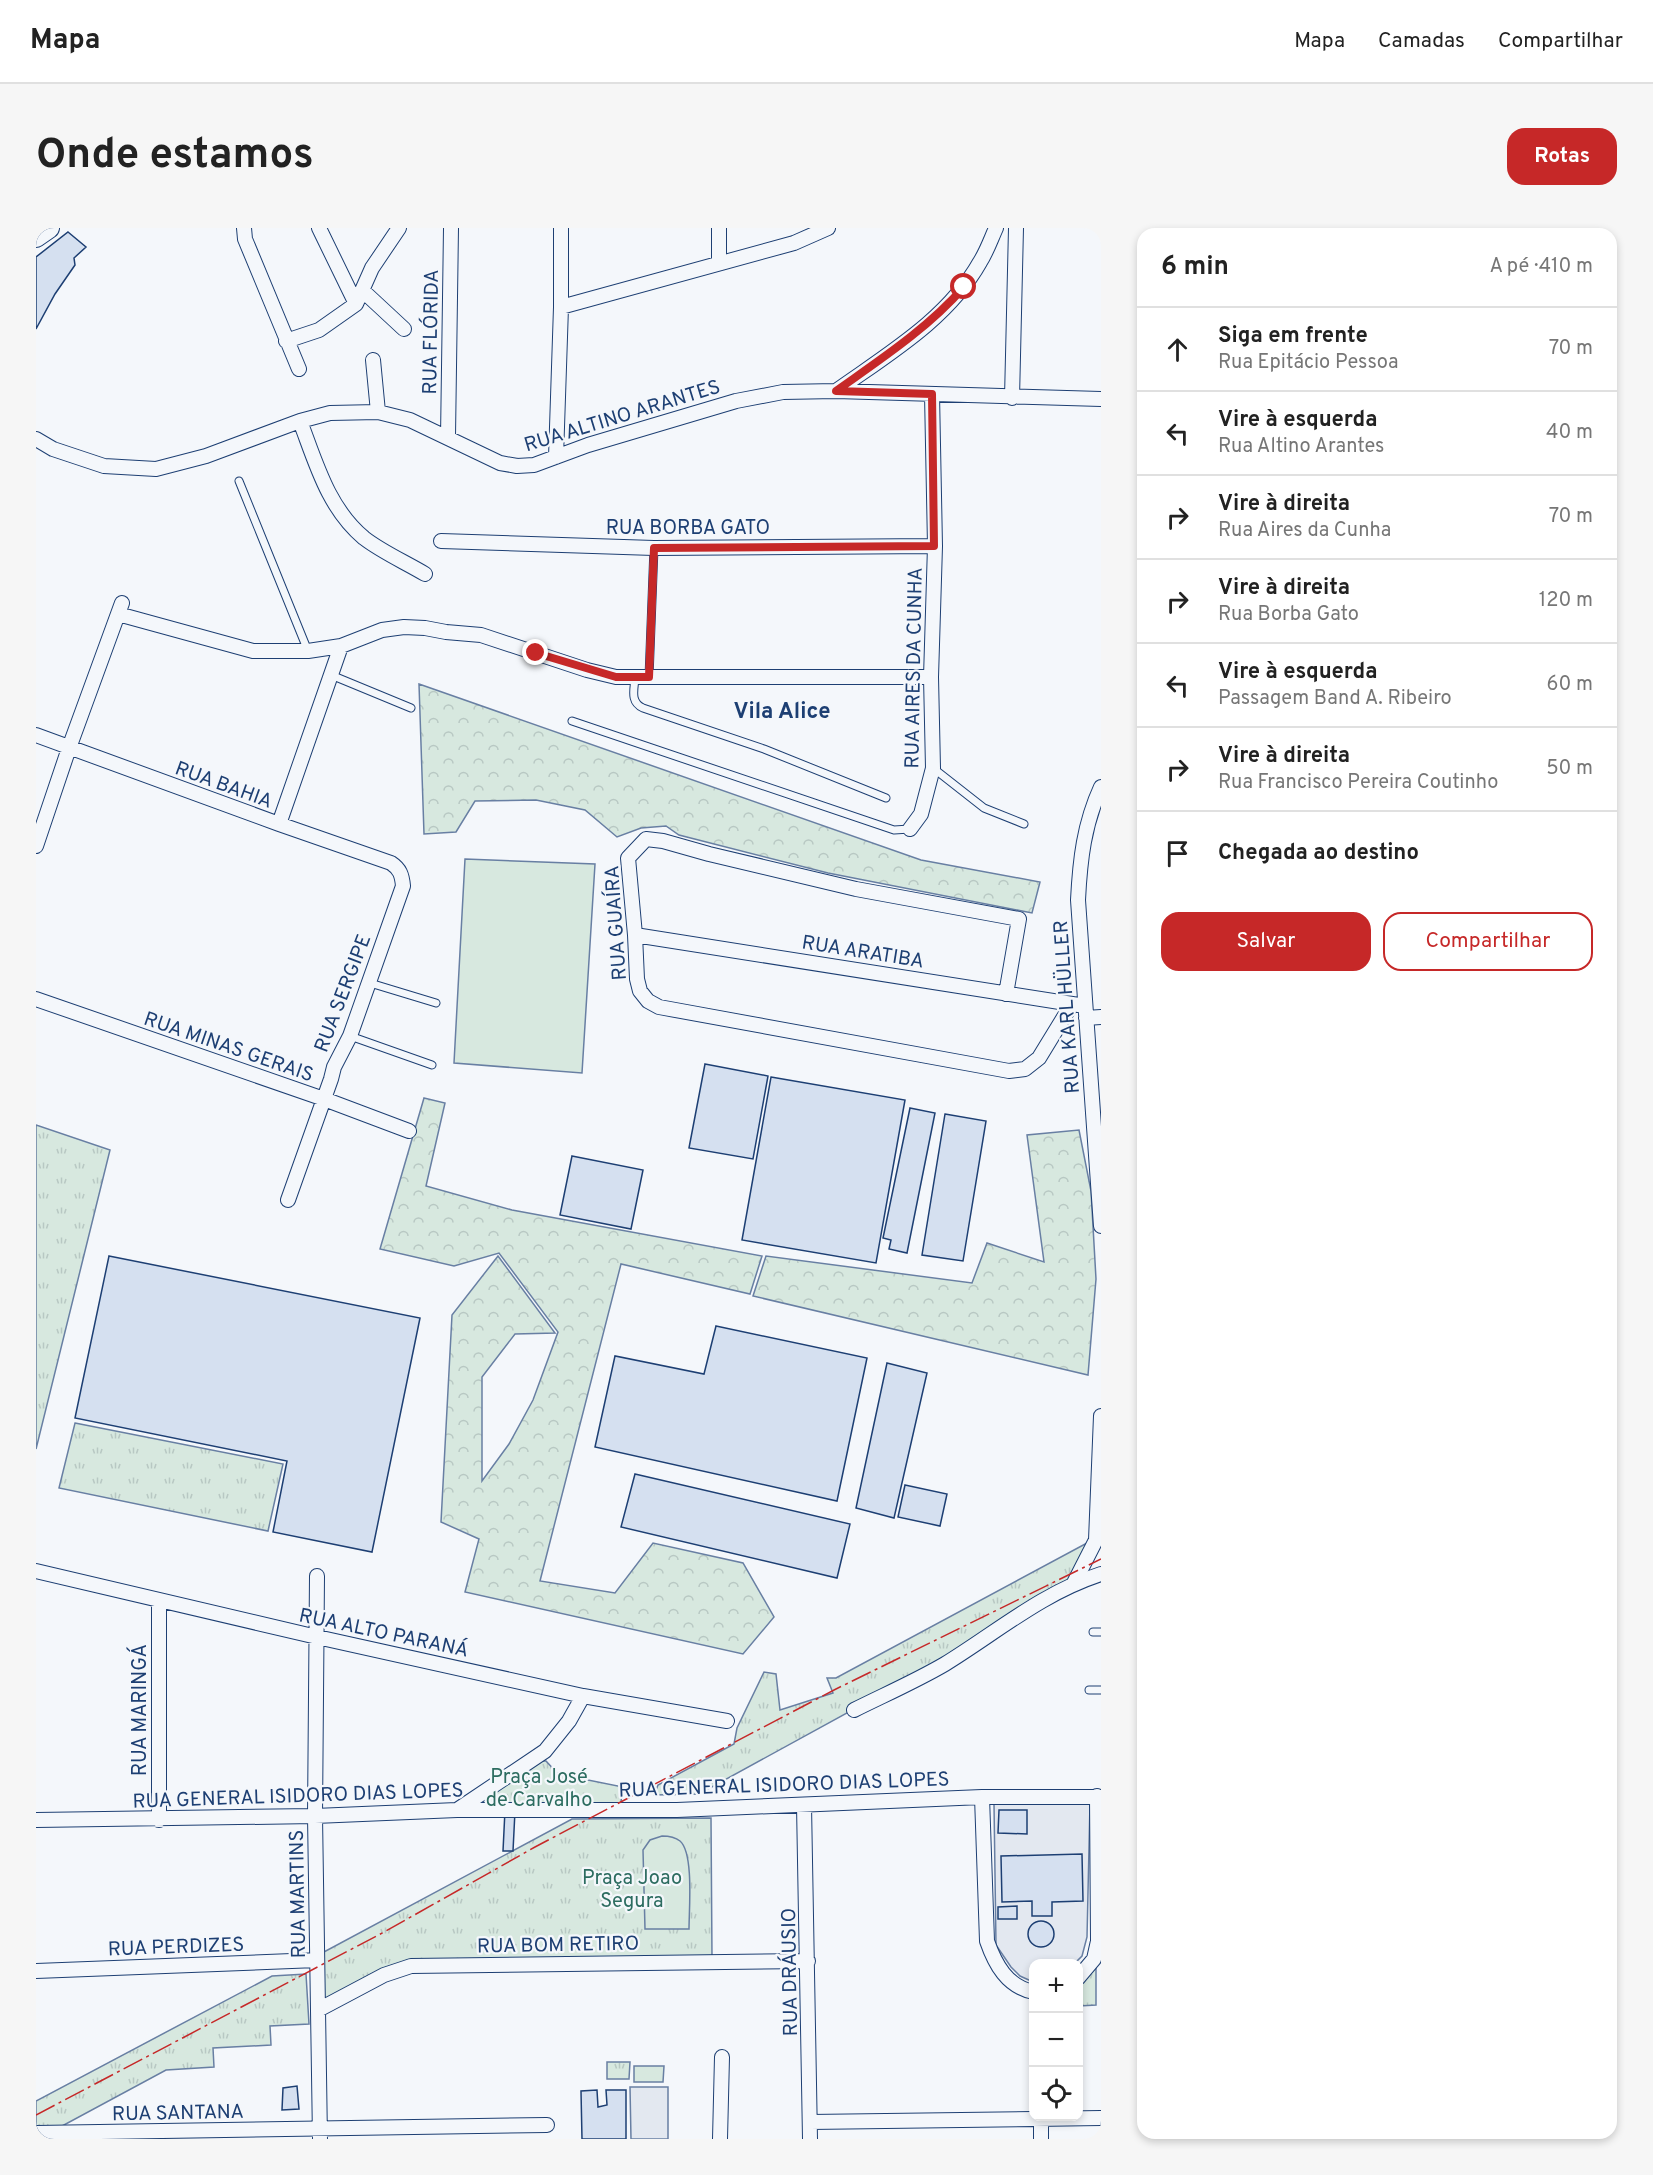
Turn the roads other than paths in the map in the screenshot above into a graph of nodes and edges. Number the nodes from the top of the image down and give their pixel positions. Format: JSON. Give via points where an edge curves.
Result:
{"nodes":[{"id":1,"x":49,"y":228,"type":"edge"},
{"id":2,"x":244,"y":228,"type":"edge"},
{"id":3,"x":319,"y":228,"type":"edge"},
{"id":4,"x":399,"y":228,"type":"edge"},
{"id":5,"x":452,"y":228,"type":"edge"},
{"id":6,"x":561,"y":228,"type":"edge"},
{"id":7,"x":719,"y":228,"type":"edge"},
{"id":8,"x":828,"y":228,"type":"edge"},
{"id":9,"x":996,"y":228,"type":"edge"},
{"id":10,"x":1016,"y":228,"type":"edge"},
{"id":11,"x":36,"y":237,"type":"edge"},
{"id":12,"x":719,"y":263,"type":"junction"},
{"id":13,"x":362,"y":290,"type":"junction"},
{"id":14,"x":356,"y":304,"type":"junction"},
{"id":15,"x":561,"y":307,"type":"junction"},
{"id":16,"x":404,"y":328,"type":"dead end"},
{"id":17,"x":286,"y":342,"type":"junction"},
{"id":18,"x":373,"y":360,"type":"dead end"},
{"id":19,"x":299,"y":369,"type":"dead end"},
{"id":20,"x":836,"y":391,"type":"junction"},
{"id":21,"x":932,"y":394,"type":"junction"},
{"id":22,"x":1012,"y":398,"type":"junction"},
{"id":23,"x":1101,"y":399,"type":"edge"},
{"id":24,"x":378,"y":412,"type":"junction"},
{"id":25,"x":300,"y":421,"type":"junction"},
{"id":26,"x":448,"y":438,"type":"junction"},
{"id":27,"x":36,"y":439,"type":"edge"},
{"id":28,"x":556,"y":457,"type":"junction"},
{"id":29,"x":240,"y":482,"type":"dead end"},
{"id":30,"x":441,"y":541,"type":"dead end"},
{"id":31,"x":934,"y":546,"type":"junction"},
{"id":32,"x":654,"y":548,"type":"junction"},
{"id":33,"x":425,"y":574,"type":"dead end"},
{"id":34,"x":341,"y":646,"type":"junction"},
{"id":35,"x":308,"y":651,"type":"junction"},
{"id":36,"x":331,"y":675,"type":"junction"},
{"id":37,"x":931,"y":677,"type":"junction"},
{"id":38,"x":642,"y":678,"type":"junction"},
{"id":39,"x":411,"y":708,"type":"dead end"},
{"id":40,"x":572,"y":721,"type":"dead end"},
{"id":41,"x":36,"y":735,"type":"edge"},
{"id":42,"x":69,"y":748,"type":"junction"},
{"id":43,"x":933,"y":768,"type":"junction"},
{"id":44,"x":1101,"y":787,"type":"edge"},
{"id":45,"x":886,"y":798,"type":"dead end"},
{"id":46,"x":279,"y":824,"type":"junction"},
{"id":47,"x":1024,"y":824,"type":"dead end"},
{"id":48,"x":910,"y":829,"type":"joint"},
{"id":49,"x":36,"y":846,"type":"edge"},
{"id":50,"x":398,"y":868,"type":"joint"},
{"id":51,"x":635,"y":935,"type":"junction"},
{"id":52,"x":370,"y":982,"type":"junction"},
{"id":53,"x":1006,"y":994,"type":"junction"},
{"id":54,"x":36,"y":999,"type":"edge"},
{"id":55,"x":436,"y":1003,"type":"dead end"},
{"id":56,"x":1081,"y":1009,"type":"junction"},
{"id":57,"x":1101,"y":1017,"type":"edge"},
{"id":58,"x":350,"y":1036,"type":"junction"},
{"id":59,"x":432,"y":1065,"type":"dead end"},
{"id":60,"x":324,"y":1099,"type":"junction"},
{"id":61,"x":1097,"y":1102,"type":"edge"},
{"id":62,"x":409,"y":1131,"type":"dead end"},
{"id":63,"x":288,"y":1200,"type":"dead end"},
{"id":64,"x":1101,"y":1226,"type":"edge"},
{"id":65,"x":1101,"y":1416,"type":"edge"},
{"id":66,"x":36,"y":1571,"type":"edge"},
{"id":67,"x":1101,"y":1574,"type":"edge"},
{"id":68,"x":317,"y":1576,"type":"dead end"},
{"id":69,"x":1074,"y":1583,"type":"junction"},
{"id":70,"x":159,"y":1600,"type":"junction"},
{"id":71,"x":317,"y":1637,"type":"junction"},
{"id":72,"x":1089,"y":1690,"type":"dead end"},
{"id":73,"x":1101,"y":1690,"type":"edge"},
{"id":74,"x":583,"y":1696,"type":"junction"},
{"id":75,"x":854,"y":1710,"type":"dead end"},
{"id":76,"x":727,"y":1722,"type":"dead end"},
{"id":77,"x":1099,"y":1796,"type":"edge"},
{"id":78,"x":982,"y":1797,"type":"junction"},
{"id":79,"x":804,"y":1805,"type":"junction"},
{"id":80,"x":457,"y":1810,"type":"junction"},
{"id":81,"x":315,"y":1816,"type":"junction"},
{"id":82,"x":36,"y":1820,"type":"edge"},
{"id":83,"x":159,"y":1820,"type":"junction"},
{"id":84,"x":1097,"y":1959,"type":"edge"},
{"id":85,"x":317,"y":1960,"type":"junction"},
{"id":86,"x":808,"y":1961,"type":"junction"},
{"id":87,"x":36,"y":1971,"type":"edge"},
{"id":88,"x":1083,"y":1973,"type":"edge"},
{"id":89,"x":1029,"y":1991,"type":"edge"},
{"id":90,"x":318,"y":2010,"type":"junction"},
{"id":91,"x":722,"y":2057,"type":"dead end"},
{"id":92,"x":1029,"y":2117,"type":"edge"},
{"id":93,"x":1083,"y":2118,"type":"edge"},
{"id":94,"x":1101,"y":2118,"type":"edge"},
{"id":95,"x":1041,"y":2121,"type":"edge"},
{"id":96,"x":810,"y":2122,"type":"junction"},
{"id":97,"x":547,"y":2125,"type":"dead end"},
{"id":98,"x":36,"y":2133,"type":"edge"},
{"id":99,"x":320,"y":2134,"type":"edge"},
{"id":100,"x":720,"y":2139,"type":"edge"},
{"id":101,"x":810,"y":2139,"type":"edge"},
{"id":102,"x":1041,"y":2139,"type":"edge"}],
"edges":[{"from":1,"to":11,"type":"street"},
{"from":2,"to":17,"type":"street"},
{"from":3,"to":14,"type":"street"},
{"from":4,"to":13,"type":"street"},
{"from":5,"to":26,"type":"street","name":"RUA FLÓRIDA"},
{"from":6,"to":15,"type":"street"},
{"from":7,"to":12,"type":"street"},
{"from":8,"to":12,"type":"street","via":[[794,243]]},
{"from":9,"to":20,"type":"street","via":[[981,262],[944,309]]},
{"from":10,"to":22,"type":"street"},
{"from":12,"to":15,"type":"street"},
{"from":13,"to":14,"type":"street"},
{"from":13,"to":16,"type":"street"},
{"from":14,"to":17,"type":"street","via":[[320,330]]},
{"from":15,"to":28,"type":"street"},
{"from":17,"to":19,"type":"street"},
{"from":18,"to":24,"type":"street"},
{"from":20,"to":21,"type":"street","name":"RUA ALTINO ARANTES"},
{"from":20,"to":28,"type":"street","name":"RUA ALTINO ARANTES","via":[[783,392],[736,401]]},
{"from":21,"to":22,"type":"street","name":"RUA ALTINO ARANTES"},
{"from":21,"to":31,"type":"street","name":"RUA AIRES DA CUNHA"},
{"from":22,"to":23,"type":"street","name":"RUA ALTINO ARANTES"},
{"from":24,"to":25,"type":"street","name":"RUA ALTINO ARANTES","via":[[330,413]]},
{"from":24,"to":26,"type":"street","name":"RUA ALTINO ARANTES","via":[[410,420]]},
{"from":25,"to":27,"type":"street","name":"RUA ALTINO ARANTES","via":[[206,456],[156,469],[104,466],[53,449]]},
{"from":25,"to":33,"type":"street","via":[[325,488],[350,525],[366,540]]},
{"from":26,"to":28,"type":"street","name":"RUA ALTINO ARANTES","via":[[500,463],[534,465]]},
{"from":29,"to":35,"type":"lane"},
{"from":30,"to":32,"type":"street","name":"RUA BORBA GATO"},
{"from":31,"to":32,"type":"street","name":"RUA BORBA GATO"},
{"from":31,"to":37,"type":"street","name":"RUA AIRES DA CUNHA"},
{"from":32,"to":38,"type":"lane"},
{"from":34,"to":35,"type":"street"},
{"from":34,"to":36,"type":"street"},
{"from":34,"to":38,"type":"street","via":[[382,630],[425,628],[481,635],[587,670]]},
{"from":35,"to":42,"type":"street","via":[[236,648],[120,609]]},
{"from":36,"to":39,"type":"lane"},
{"from":36,"to":46,"type":"street"},
{"from":37,"to":38,"type":"street"},
{"from":37,"to":43,"type":"street","name":"RUA AIRES DA CUNHA"},
{"from":38,"to":45,"type":"lane","via":[[634,700],[636,705],[764,748]]},
{"from":40,"to":48,"type":"lane","via":[[894,830]]},
{"from":41,"to":42,"type":"street","name":"RUA BAHIA"},
{"from":42,"to":46,"type":"street","name":"RUA BAHIA"},
{"from":42,"to":49,"type":"street"},
{"from":43,"to":47,"type":"lane","via":[[984,808]]},
{"from":43,"to":48,"type":"street","name":"RUA AIRES DA CUNHA","via":[[921,814]]},
{"from":44,"to":56,"type":"street","name":"RUA KARL HÜLLER","via":[[1086,827],[1080,862]]},
{"from":46,"to":50,"type":"street","name":"RUA BAHIA"},
{"from":50,"to":52,"type":"street","name":"RUA SERGIPE","via":[[403,886]]},
{"from":51,"to":53,"type":"street","name":"RUA ARATIBA"},
{"from":51,"to":53,"type":"street","name":"RUA GUAÍRA","via":[[628,858],[645,839],[663,841],[855,890],[1019,919]]},
{"from":51,"to":56,"type":"street","name":"RUA GUAÍRA","via":[[640,991],[659,1007],[1009,1071],[1025,1069],[1039,1058]]},
{"from":52,"to":55,"type":"lane"},
{"from":52,"to":58,"type":"street","name":"RUA SERGIPE"},
{"from":53,"to":56,"type":"street","name":"RUA ARATIBA"},
{"from":54,"to":60,"type":"street","name":"RUA MINAS GERAIS"},
{"from":56,"to":57,"type":"street","name":"RUA ARATIBA"},
{"from":56,"to":61,"type":"street","name":"RUA KARL HÜLLER"},
{"from":58,"to":59,"type":"lane"},
{"from":58,"to":60,"type":"street","name":"RUA SERGIPE"},
{"from":60,"to":62,"type":"street","name":"RUA MINAS GERAIS"},
{"from":60,"to":63,"type":"street","name":"RUA SERGIPE"},
{"from":61,"to":64,"type":"street","name":"RUA KARL HÜLLER"},
{"from":65,"to":69,"type":"street","via":[[1096,1540]]},
{"from":66,"to":70,"type":"street","name":"RUA ALTO PARANÁ"},
{"from":67,"to":69,"type":"street"},
{"from":68,"to":71,"type":"street","name":"RUA MARTINS"},
{"from":69,"to":75,"type":"street","via":[[1027,1608],[944,1664]]},
{"from":70,"to":71,"type":"street","name":"RUA ALTO PARANÁ"},
{"from":70,"to":83,"type":"street","name":"RUA MARINGÁ"},
{"from":71,"to":74,"type":"street","name":"RUA ALTO PARANÁ"},
{"from":71,"to":81,"type":"street","name":"RUA MARTINS"},
{"from":72,"to":73,"type":"lane"},
{"from":74,"to":76,"type":"street","name":"RUA ALTO PARANÁ"},
{"from":74,"to":80,"type":"street","via":[[569,1721],[544,1751]]},
{"from":77,"to":78,"type":"street","name":"RUA GENERAL ISIDORO DIAS LOPES"},
{"from":77,"to":84,"type":"street"},
{"from":78,"to":79,"type":"street","name":"RUA GENERAL ISIDORO DIAS LOPES"},
{"from":78,"to":89,"type":"street","via":[[987,1941],[994,1961],[1006,1977]]},
{"from":79,"to":80,"type":"street","name":"RUA GENERAL ISIDORO DIAS LOPES","via":[[677,1810]]},
{"from":79,"to":86,"type":"street","name":"RUA DRÁUSIO"},
{"from":80,"to":81,"type":"street","name":"RUA GENERAL ISIDORO DIAS LOPES"},
{"from":81,"to":83,"type":"street","name":"RUA GENERAL ISIDORO DIAS LOPES"},
{"from":81,"to":85,"type":"street","name":"RUA MARTINS"},
{"from":82,"to":83,"type":"street","name":"RUA GENERAL ISIDORO DIAS LOPES"},
{"from":84,"to":88,"type":"street"},
{"from":85,"to":87,"type":"street","name":"RUA PERDIZES"},
{"from":85,"to":90,"type":"street","name":"RUA MARTINS"},
{"from":86,"to":90,"type":"street","name":"RUA BOM RETIRO","via":[[411,1966],[384,1975]]},
{"from":86,"to":96,"type":"street","name":"RUA DRÁUSIO"},
{"from":90,"to":99,"type":"street","name":"RUA MARTINS"},
{"from":91,"to":100,"type":"street"},
{"from":92,"to":96,"type":"street"},
{"from":93,"to":94,"type":"street"},
{"from":95,"to":102,"type":"street"},
{"from":96,"to":101,"type":"street","name":"RUA DRÁUSIO"},
{"from":97,"to":99,"type":"street","name":"RUA SANTANA"},
{"from":98,"to":99,"type":"street","name":"RUA SANTANA"}]}
